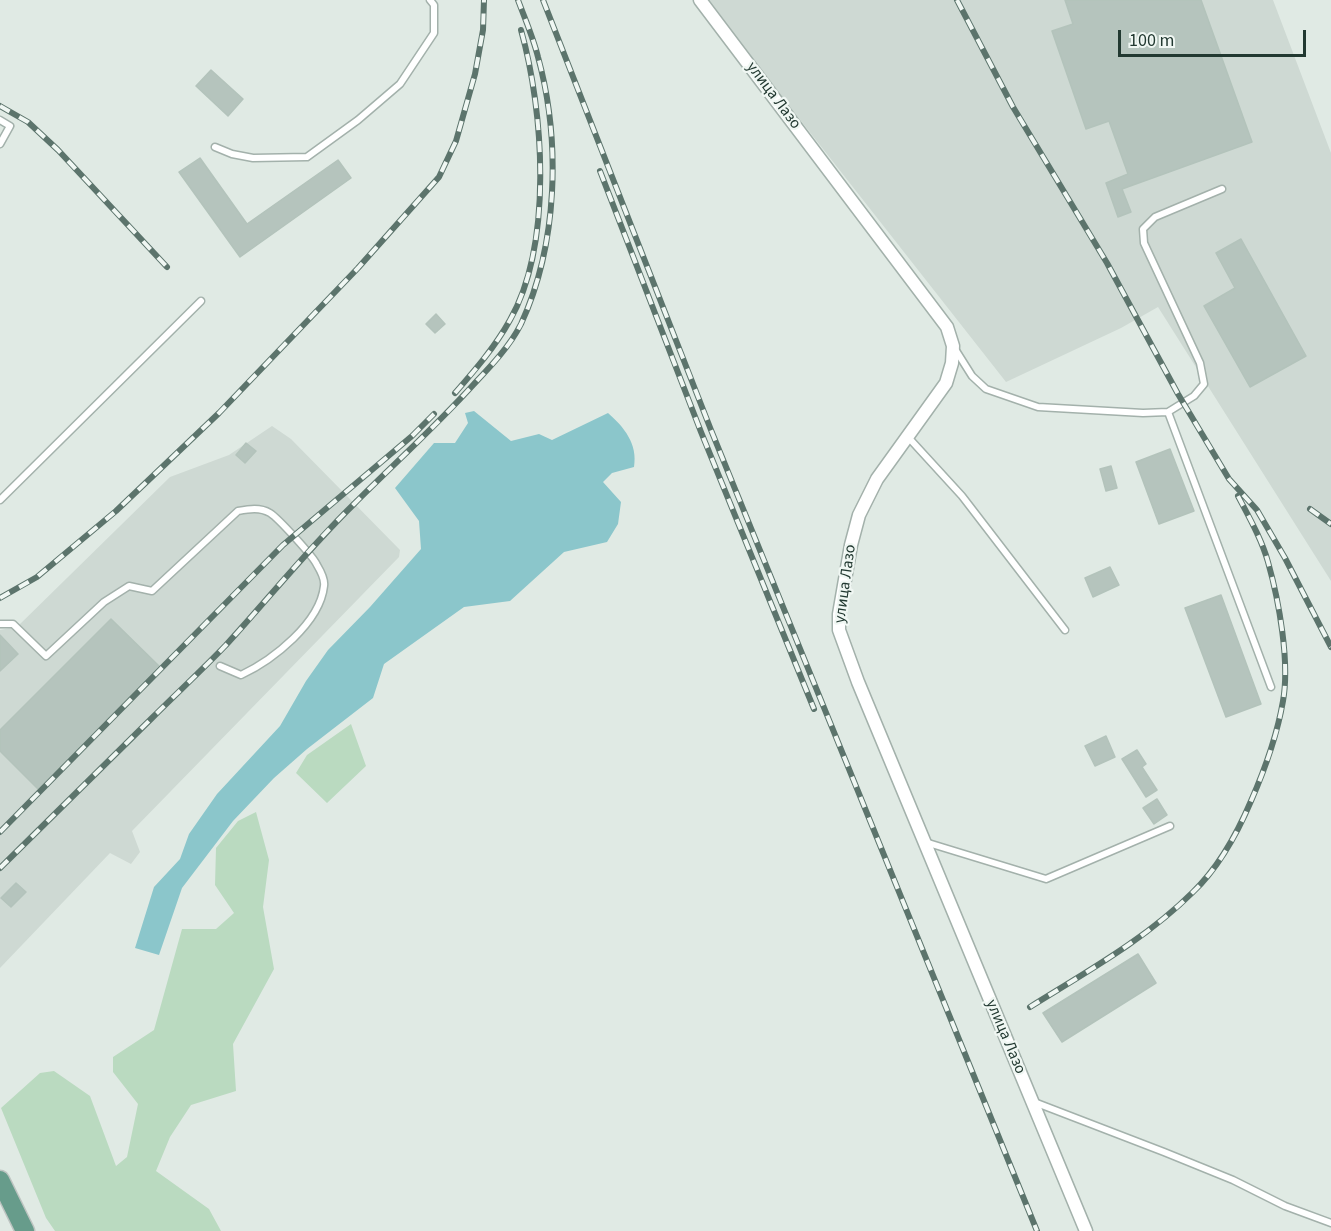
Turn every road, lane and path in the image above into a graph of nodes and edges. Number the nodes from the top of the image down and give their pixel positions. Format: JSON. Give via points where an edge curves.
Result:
{"nodes":[{"id":1,"x":430,"y":0,"type":"edge"},
{"id":2,"x":700,"y":0,"type":"edge"},
{"id":3,"x":0,"y":120,"type":"edge"},
{"id":4,"x":0,"y":144,"type":"edge"},
{"id":5,"x":215,"y":147,"type":"dead end"},
{"id":6,"x":1222,"y":189,"type":"dead end"},
{"id":7,"x":201,"y":301,"type":"dead end"},
{"id":8,"x":953,"y":346,"type":"junction"},
{"id":9,"x":1168,"y":412,"type":"junction"},
{"id":10,"x":908,"y":436,"type":"junction"},
{"id":11,"x":0,"y":500,"type":"edge"},
{"id":12,"x":0,"y":624,"type":"edge"},
{"id":13,"x":1065,"y":630,"type":"dead end"},
{"id":14,"x":220,"y":666,"type":"dead end"},
{"id":15,"x":1271,"y":687,"type":"dead end"},
{"id":16,"x":1170,"y":826,"type":"dead end"},
{"id":17,"x":924,"y":842,"type":"junction"},
{"id":18,"x":1032,"y":1101,"type":"junction"},
{"id":19,"x":0,"y":1180,"type":"edge"},
{"id":20,"x":1331,"y":1223,"type":"edge"},
{"id":21,"x":25,"y":1231,"type":"edge"},
{"id":22,"x":1086,"y":1231,"type":"edge"}],
"edges":[{"from":1,"to":5,"type":"lane","via":[[434,5],[434,33],[400,84],[307,157],[253,158]]},
{"from":2,"to":8,"type":"street","name":"улица Лазо","via":[[947,327]]},
{"from":3,"to":4,"type":"lane","via":[[10,126]]},
{"from":6,"to":9,"type":"lane","via":[[1155,217],[1143,229],[1144,243],[1200,363],[1204,384],[1194,396]]},
{"from":7,"to":11,"type":"lane"},
{"from":8,"to":9,"type":"lane","via":[[972,376],[986,389],[1038,407]]},
{"from":8,"to":10,"type":"street","name":"улица Лазо","via":[[946,383]]},
{"from":9,"to":15,"type":"lane"},
{"from":10,"to":13,"type":"lane","via":[[962,496]]},
{"from":10,"to":17,"type":"street","name":"улица Лазо","via":[[877,479],[859,515],[844,578],[839,630]]},
{"from":12,"to":14,"type":"lane","via":[[13,624],[46,656],[104,602],[129,586],[152,591],[238,511],[253,508],[270,513],[278,521],[316,563],[325,584],[319,606],[301,629],[261,665],[241,675]]},
{"from":16,"to":17,"type":"lane","via":[[1046,879]]},
{"from":17,"to":18,"type":"street","name":"улица Лазо"},
{"from":18,"to":20,"type":"lane"},
{"from":18,"to":22,"type":"street","name":"улица Лазо"},
{"from":19,"to":21,"type":"main road"}]}
